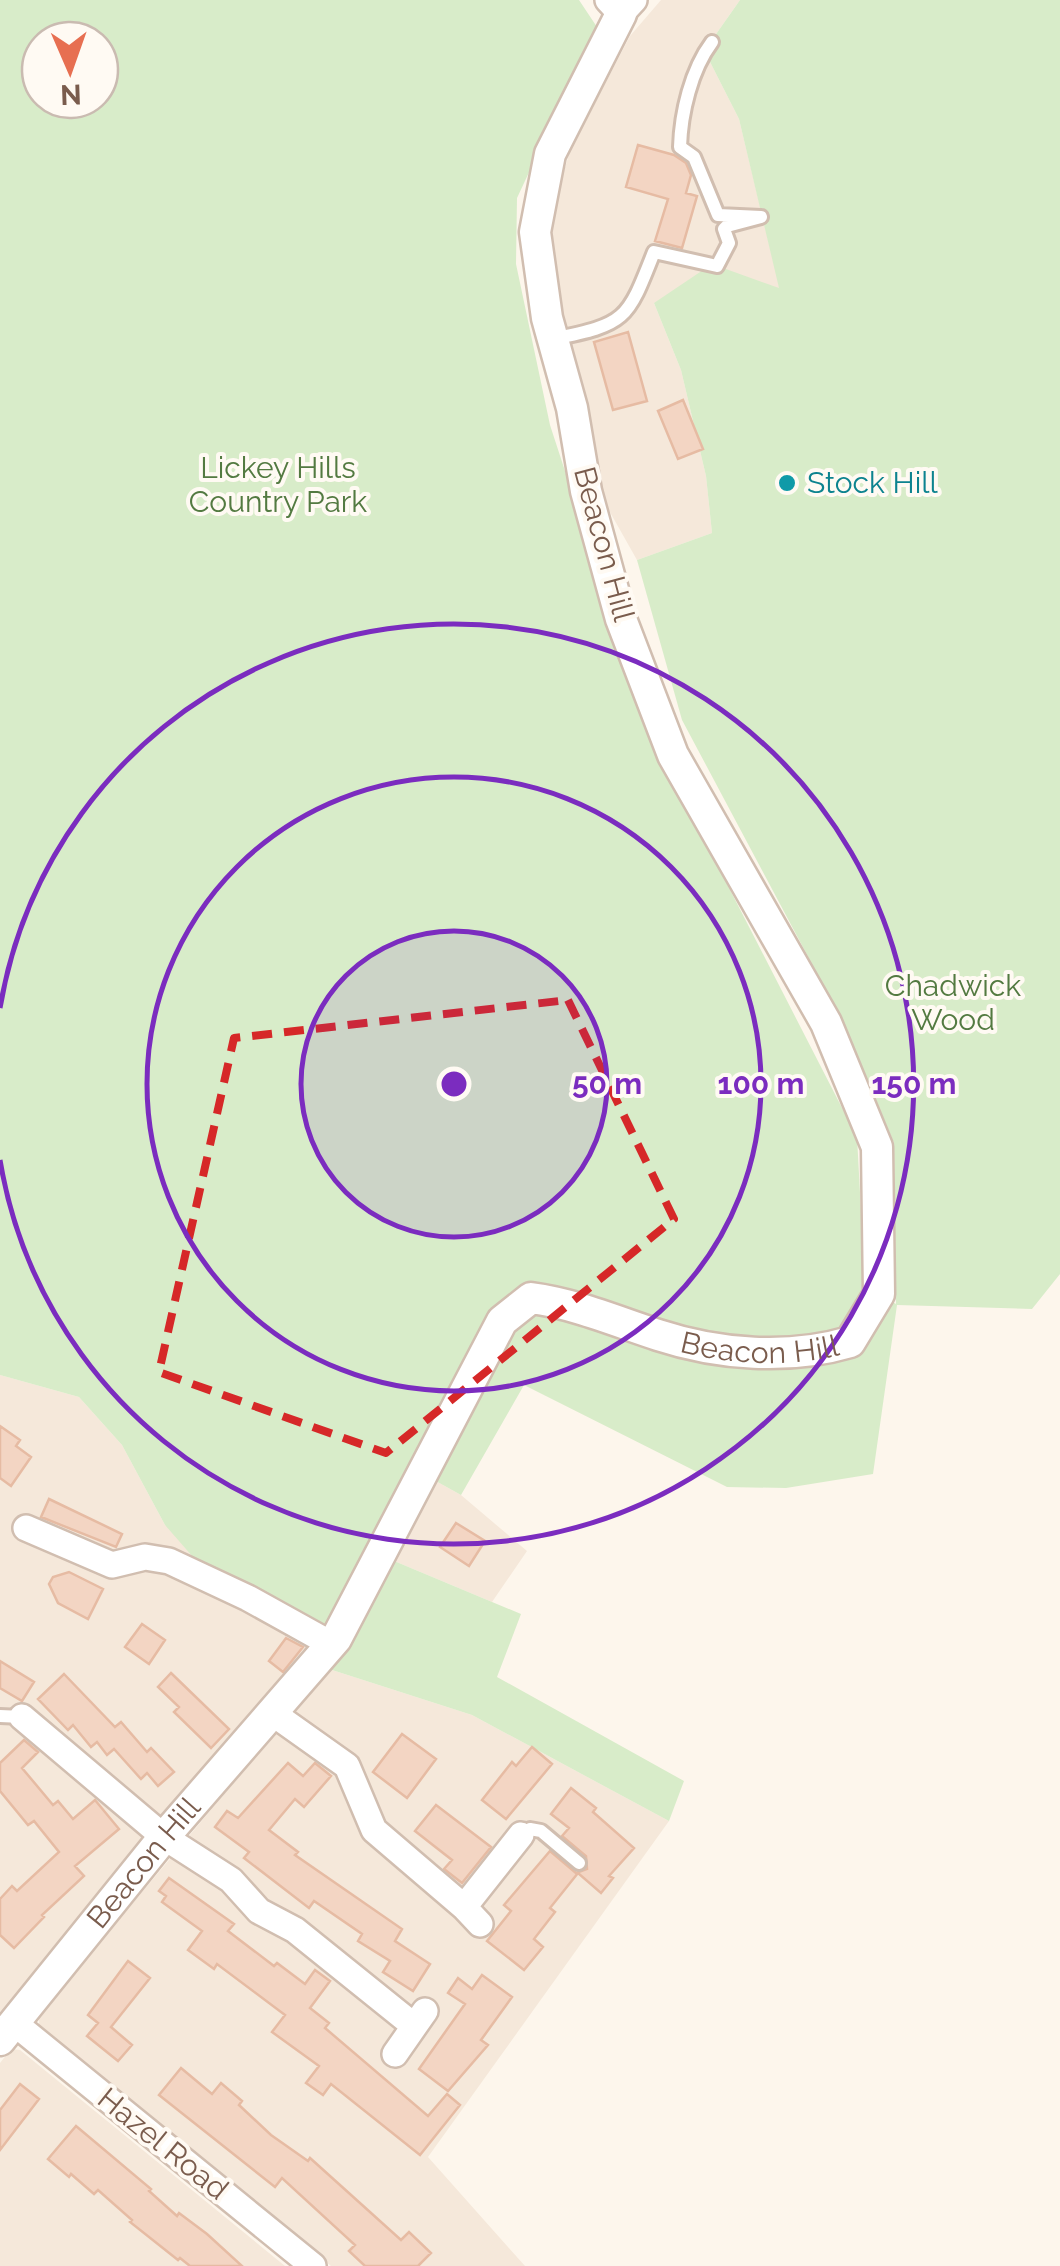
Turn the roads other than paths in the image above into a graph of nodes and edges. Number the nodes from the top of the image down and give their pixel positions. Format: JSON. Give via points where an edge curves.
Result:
{"nodes":[{"id":1,"x":621,"y":5,"type":"edge"},
{"id":2,"x":712,"y":42,"type":"dead end"},
{"id":3,"x":553,"y":339,"type":"junction"},
{"id":4,"x":26,"y":1528,"type":"dead end"},
{"id":5,"x":331,"y":1644,"type":"junction"},
{"id":6,"x":271,"y":1712,"type":"junction"},
{"id":7,"x":11,"y":1717,"type":"edge"},
{"id":8,"x":521,"y":1834,"type":"joint"},
{"id":9,"x":164,"y":1838,"type":"junction"},
{"id":10,"x":580,"y":1862,"type":"dead end"},
{"id":11,"x":7,"y":2031,"type":"edge"},
{"id":12,"x":395,"y":2054,"type":"dead end"},
{"id":13,"x":312,"y":2266,"type":"edge"}],
"edges":[{"from":1,"to":3,"type":"street","name":"Beacon Hill","via":[[550,154],[534,232]]},
{"from":2,"to":3,"type":"lane","via":[[680,118],[680,147],[694,157],[718,215],[761,217],[727,226],[729,243],[716,266],[654,252],[616,322]]},
{"from":3,"to":5,"type":"street","name":"Beacon Hill","via":[[621,618],[672,754],[826,1023],[877,1147],[879,1294],[850,1342],[818,1352],[760,1355],[662,1337],[572,1304],[531,1298],[502,1321]]},
{"from":4,"to":5,"type":"street","via":[[112,1565],[145,1557],[170,1561]]},
{"from":5,"to":6,"type":"street","name":"Beacon Hill"},
{"from":6,"to":8,"type":"street","via":[[348,1766],[374,1830],[472,1915]]},
{"from":6,"to":9,"type":"street","name":"Beacon Hill"},
{"from":7,"to":9,"type":"street"},
{"from":8,"to":10,"type":"lane","via":[[541,1831]]},
{"from":9,"to":11,"type":"street","name":"Beacon Hill"},
{"from":9,"to":12,"type":"street","via":[[419,2018]]},
{"from":11,"to":13,"type":"street","name":"Hazel Road"}]}
